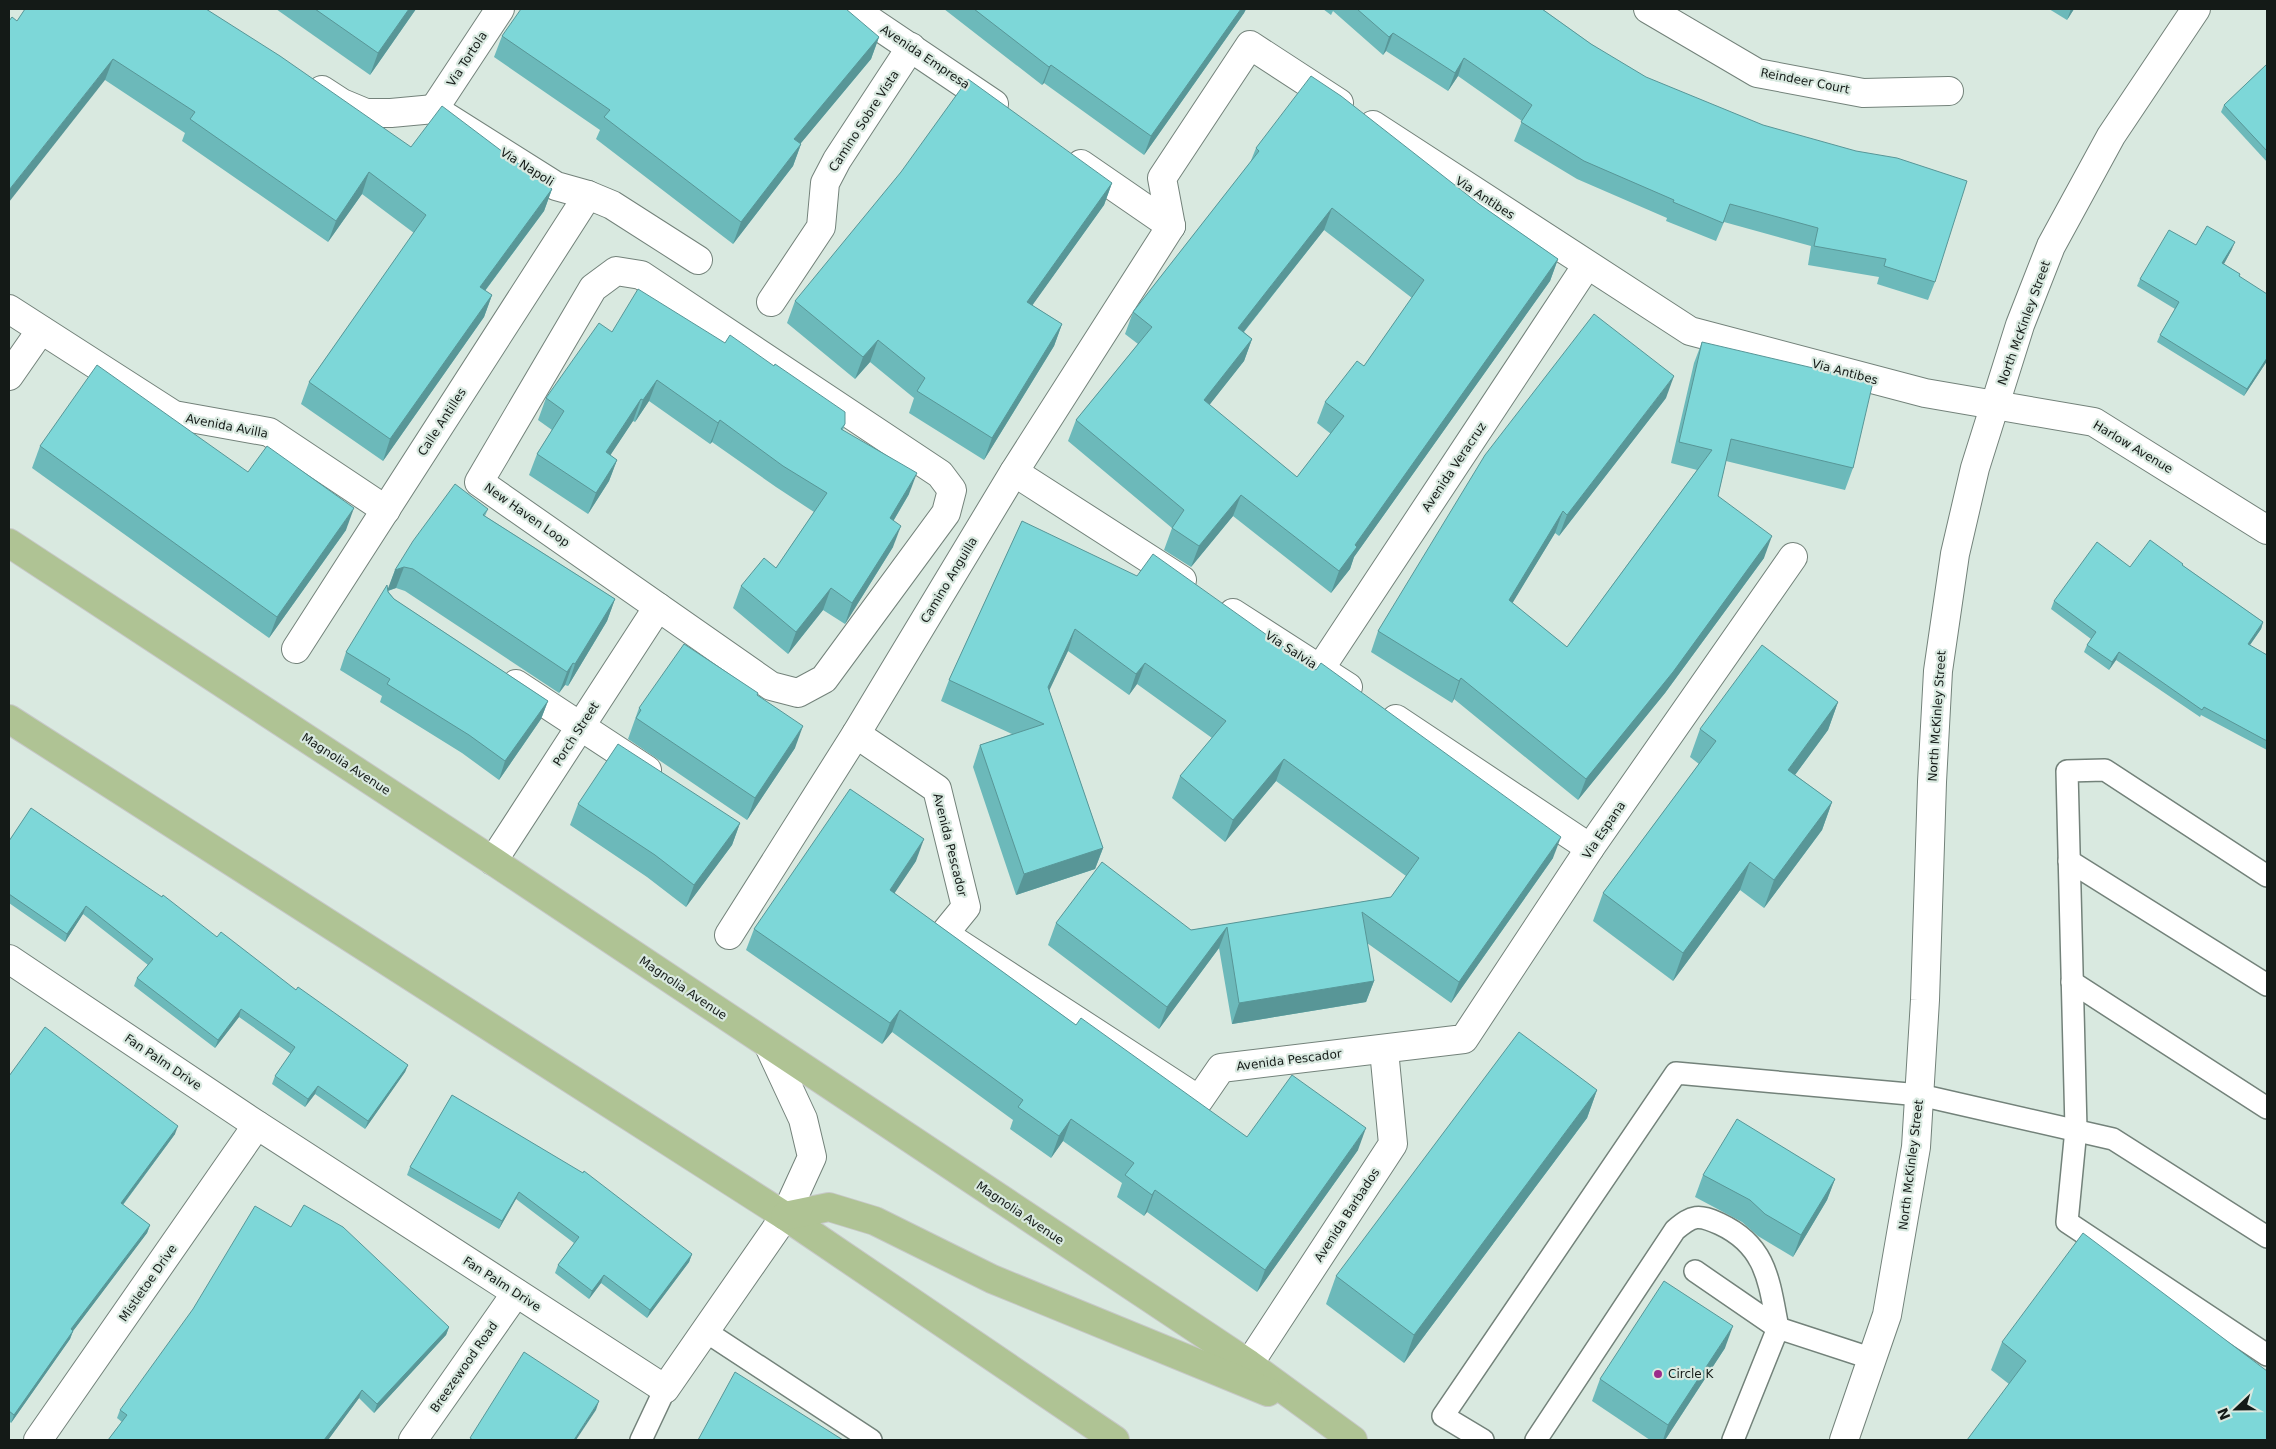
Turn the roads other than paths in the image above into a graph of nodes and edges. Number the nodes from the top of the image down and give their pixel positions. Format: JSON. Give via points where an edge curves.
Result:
{"nodes":[{"id":1,"x":500,"y":9,"type":"edge"},
{"id":2,"x":853,"y":9,"type":"edge"},
{"id":3,"x":1648,"y":9,"type":"edge"},
{"id":4,"x":2196,"y":9,"type":"edge"},
{"id":5,"x":911,"y":47,"type":"junction"},
{"id":6,"x":302,"y":77,"type":"edge"},
{"id":7,"x":1949,"y":91,"type":"dead end"},
{"id":8,"x":434,"y":109,"type":"junction"},
{"id":9,"x":1017,"y":120,"type":"edge"},
{"id":10,"x":1057,"y":148,"type":"edge"},
{"id":11,"x":588,"y":195,"type":"junction"},
{"id":12,"x":1171,"y":226,"type":"junction"},
{"id":13,"x":698,"y":260,"type":"dead end"},
{"id":14,"x":1588,"y":265,"type":"junction"},
{"id":15,"x":771,"y":302,"type":"dead end"},
{"id":16,"x":9,"y":309,"type":"edge"},
{"id":17,"x":41,"y":330,"type":"junction"},
{"id":18,"x":9,"y":376,"type":"edge"},
{"id":19,"x":1925,"y":393,"type":"joint"},
{"id":20,"x":1995,"y":404,"type":"junction"},
{"id":21,"x":1014,"y":472,"type":"junction"},
{"id":22,"x":386,"y":510,"type":"junction"},
{"id":23,"x":2267,"y":530,"type":"edge"},
{"id":24,"x":9,"y":543,"type":"edge"},
{"id":25,"x":1792,"y":556,"type":"dead end"},
{"id":26,"x":658,"y":607,"type":"junction"},
{"id":27,"x":296,"y":649,"type":"dead end"},
{"id":28,"x":492,"y":668,"type":"edge"},
{"id":29,"x":1320,"y":669,"type":"junction"},
{"id":30,"x":9,"y":721,"type":"edge"},
{"id":31,"x":580,"y":726,"type":"junction"},
{"id":32,"x":856,"y":734,"type":"junction"},
{"id":33,"x":670,"y":786,"type":"edge"},
{"id":34,"x":1590,"y":848,"type":"junction"},
{"id":35,"x":493,"y":861,"type":"junction"},
{"id":36,"x":2069,"y":861,"type":"junction"},
{"id":37,"x":2267,"y":876,"type":"edge"},
{"id":38,"x":729,"y":935,"type":"dead end"},
{"id":39,"x":9,"y":960,"type":"edge"},
{"id":40,"x":2072,"y":982,"type":"junction"},
{"id":41,"x":2267,"y":985,"type":"edge"},
{"id":42,"x":769,"y":1046,"type":"junction"},
{"id":43,"x":1384,"y":1050,"type":"junction"},
{"id":44,"x":1920,"y":1095,"type":"junction"},
{"id":45,"x":2267,"y":1108,"type":"edge"},
{"id":46,"x":257,"y":1125,"type":"junction"},
{"id":47,"x":2076,"y":1129,"type":"junction"},
{"id":48,"x":785,"y":1216,"type":"junction"},
{"id":49,"x":2267,"y":1237,"type":"edge"},
{"id":50,"x":1695,"y":1271,"type":"dead end"},
{"id":51,"x":516,"y":1293,"type":"junction"},
{"id":52,"x":1778,"y":1328,"type":"junction"},
{"id":53,"x":705,"y":1331,"type":"junction"},
{"id":54,"x":2267,"y":1355,"type":"edge"},
{"id":55,"x":1873,"y":1359,"type":"junction"},
{"id":56,"x":1249,"y":1364,"type":"junction"},
{"id":57,"x":665,"y":1389,"type":"junction"},
{"id":58,"x":1309,"y":1408,"type":"junction"},
{"id":59,"x":38,"y":1440,"type":"edge"},
{"id":60,"x":413,"y":1440,"type":"edge"},
{"id":61,"x":641,"y":1440,"type":"edge"},
{"id":62,"x":871,"y":1440,"type":"edge"},
{"id":63,"x":1115,"y":1440,"type":"edge"},
{"id":64,"x":1353,"y":1440,"type":"edge"},
{"id":65,"x":1483,"y":1440,"type":"edge"},
{"id":66,"x":1536,"y":1440,"type":"edge"},
{"id":67,"x":1733,"y":1440,"type":"edge"},
{"id":68,"x":1844,"y":1440,"type":"edge"}],
"edges":[{"from":1,"to":8,"type":"street","name":"Via Tortola"},
{"from":2,"to":5,"type":"street","name":"Avenida Empresa"},
{"from":3,"to":7,"type":"street","name":"Reindeer Court","via":[[1757,73],[1863,93]]},
{"from":4,"to":20,"type":"street","name":"North McKinley Street","via":[[2111,136],[2051,246],[2020,325]]},
{"from":5,"to":9,"type":"street","name":"Avenida Empresa"},
{"from":5,"to":15,"type":"street","name":"Camino Sobre Vista","via":[[837,160],[825,183],[821,227]]},
{"from":6,"to":8,"type":"street","via":[[342,103],[366,113]]},
{"from":8,"to":11,"type":"street","name":"Via Napoli","via":[[556,186]]},
{"from":10,"to":12,"type":"street"},
{"from":11,"to":13,"type":"street","name":"Via Napoli","via":[[612,205]]},
{"from":11,"to":22,"type":"street","name":"Calle Antilles"},
{"from":12,"to":14,"type":"street","name":"Via Antibes","via":[[1162,178],[1250,45]]},
{"from":12,"to":21,"type":"street","name":"Camino Anguilla"},
{"from":14,"to":19,"type":"street","name":"Via Antibes","via":[[1690,331]]},
{"from":14,"to":29,"type":"street","name":"Avenida Veracruz"},
{"from":16,"to":17,"type":"street","name":"Avenida Avilla"},
{"from":17,"to":18,"type":"street"},
{"from":17,"to":22,"type":"street","name":"Avenida Avilla","via":[[174,415],[269,432]]},
{"from":19,"to":20,"type":"street","name":"Harlow Avenue"},
{"from":20,"to":23,"type":"street","name":"Harlow Avenue","via":[[2094,422]]},
{"from":20,"to":44,"type":"street","name":"North McKinley Street","via":[[1955,554],[1938,671]]},
{"from":21,"to":29,"type":"street","name":"Via Salvia"},
{"from":21,"to":32,"type":"street","name":"Camino Anguilla"},
{"from":22,"to":27,"type":"street","name":"Calle Antilles"},
{"from":24,"to":35,"type":"main road","name":"Magnolia Avenue"},
{"from":25,"to":34,"type":"street","name":"Via Espana"},
{"from":26,"to":26,"type":"street","name":"New Haven Loop","via":[[771,686],[798,694],[824,679],[946,513],[952,490],[940,474],[641,275],[616,271],[593,288],[480,482]]},
{"from":26,"to":31,"type":"street","name":"Porch Street"},
{"from":28,"to":31,"type":"street"},
{"from":29,"to":34,"type":"street","name":"Via Salvia"},
{"from":30,"to":48,"type":"main road"},
{"from":31,"to":33,"type":"street"},
{"from":31,"to":35,"type":"street","name":"Porch Street"},
{"from":32,"to":38,"type":"street","name":"Camino Anguilla"},
{"from":32,"to":43,"type":"street","name":"Avenida Pescador","via":[[937,789],[966,907],[944,934],[1199,1100],[1221,1068]]},
{"from":34,"to":43,"type":"street","name":"Via Espana","via":[[1464,1039]]},
{"from":35,"to":42,"type":"main road","name":"Magnolia Avenue"},
{"from":36,"to":37,"type":"lane","via":[[2066,771],[2105,770]]},
{"from":36,"to":40,"type":"lane"},
{"from":36,"to":41,"type":"lane"},
{"from":39,"to":46,"type":"street","name":"Fan Palm Drive"},
{"from":40,"to":45,"type":"lane"},
{"from":40,"to":47,"type":"lane"},
{"from":42,"to":48,"type":"street","via":[[803,1119],[812,1157]]},
{"from":42,"to":56,"type":"main road","name":"Magnolia Avenue"},
{"from":43,"to":56,"type":"street","name":"Avenida Barbados","via":[[1392,1144]]},
{"from":44,"to":47,"type":"lane"},
{"from":44,"to":55,"type":"street","name":"North McKinley Street","via":[[1916,1147],[1901,1242],[1887,1315]]},
{"from":44,"to":65,"type":"lane","via":[[1676,1073],[1442,1416]]},
{"from":46,"to":51,"type":"street","name":"Fan Palm Drive"},
{"from":46,"to":59,"type":"street","name":"Mistletoe Drive"},
{"from":47,"to":49,"type":"lane","via":[[2113,1139]]},
{"from":47,"to":54,"type":"lane","via":[[2066,1222]]},
{"from":48,"to":53,"type":"street"},
{"from":48,"to":58,"type":"main road","via":[[829,1207],[875,1221],[992,1279]]},
{"from":48,"to":63,"type":"main road"},
{"from":50,"to":52,"type":"lane"},
{"from":51,"to":57,"type":"street","name":"Fan Palm Drive"},
{"from":51,"to":60,"type":"street","name":"Breezewood Road"},
{"from":52,"to":55,"type":"lane"},
{"from":52,"to":66,"type":"lane","via":[[1770,1285],[1760,1258],[1750,1243],[1734,1230],[1704,1216],[1694,1217],[1676,1230]]},
{"from":52,"to":67,"type":"lane"},
{"from":53,"to":57,"type":"street"},
{"from":53,"to":62,"type":"lane"},
{"from":55,"to":68,"type":"street","name":"North McKinley Street"},
{"from":56,"to":58,"type":"main road","name":"Magnolia Avenue"},
{"from":57,"to":61,"type":"lane"},
{"from":58,"to":64,"type":"main road","name":"Magnolia Avenue"}]}
